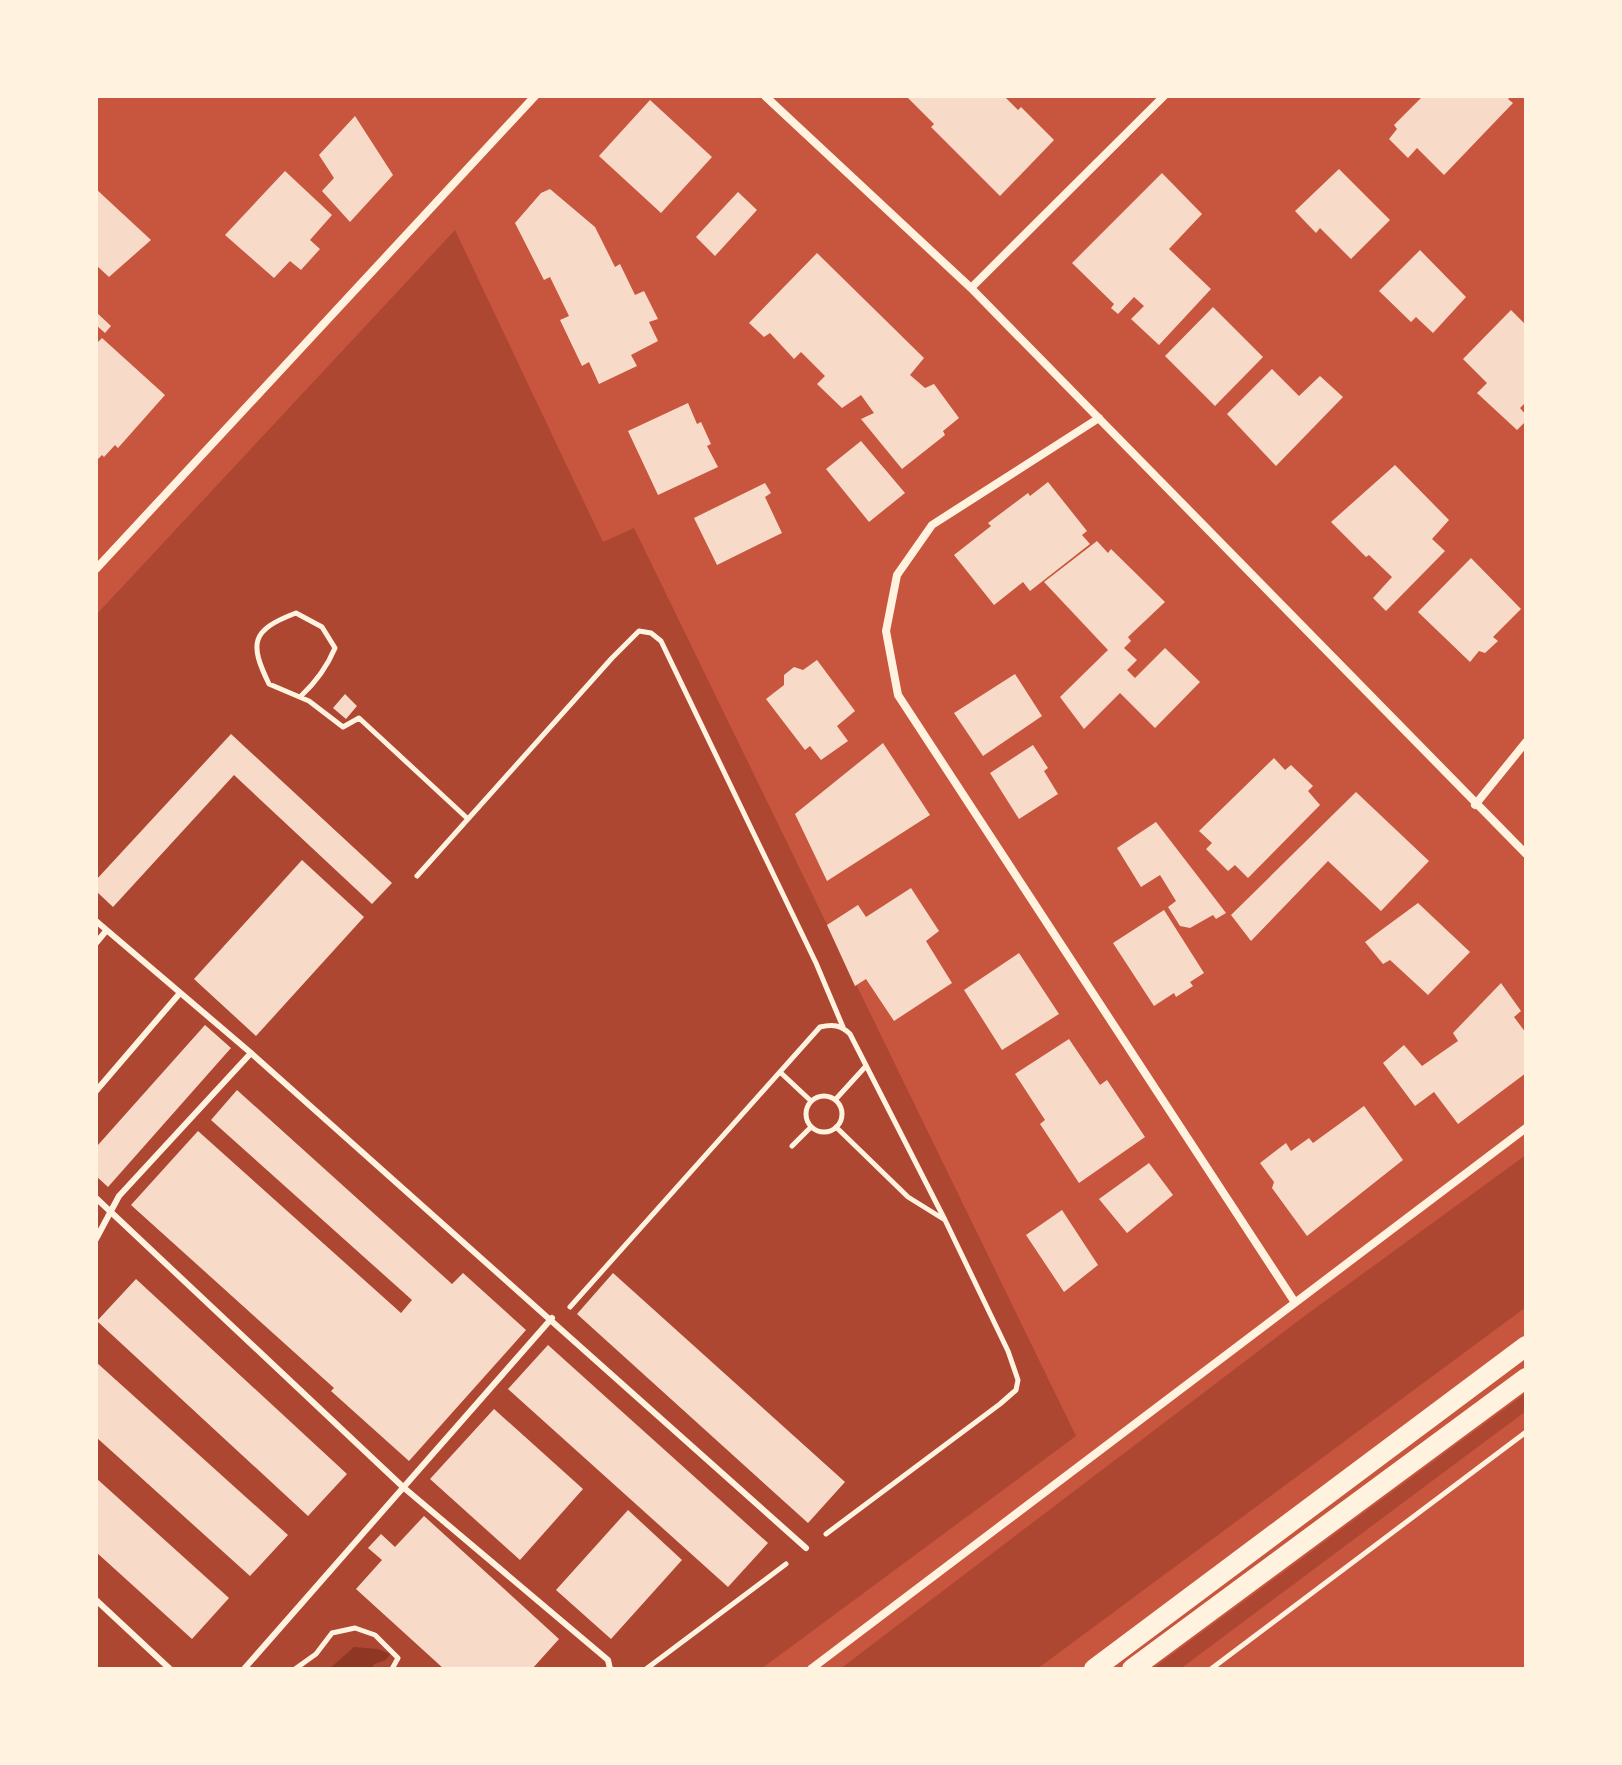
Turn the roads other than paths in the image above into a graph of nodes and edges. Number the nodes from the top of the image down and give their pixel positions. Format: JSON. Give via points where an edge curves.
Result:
{"nodes":[{"id":1,"x":535,"y":96,"type":"edge"},
{"id":2,"x":765,"y":96,"type":"edge"},
{"id":3,"x":1164,"y":96,"type":"edge"},
{"id":4,"x":971,"y":288,"type":"junction"},
{"id":5,"x":1099,"y":418,"type":"junction"},
{"id":6,"x":96,"y":569,"type":"edge"},
{"id":7,"x":1526,"y":742,"type":"edge"},
{"id":8,"x":1475,"y":805,"type":"junction"},
{"id":9,"x":1526,"y":854,"type":"edge"},
{"id":10,"x":96,"y":921,"type":"edge"},
{"id":11,"x":106,"y":931,"type":"junction"},
{"id":12,"x":96,"y":943,"type":"edge"},
{"id":13,"x":180,"y":993,"type":"junction"},
{"id":14,"x":251,"y":1053,"type":"junction"},
{"id":15,"x":96,"y":1091,"type":"edge"},
{"id":16,"x":1526,"y":1128,"type":"edge"},
{"id":17,"x":96,"y":1198,"type":"edge"},
{"id":18,"x":111,"y":1214,"type":"junction"},
{"id":19,"x":96,"y":1239,"type":"edge"},
{"id":20,"x":1294,"y":1301,"type":"junction"},
{"id":21,"x":554,"y":1320,"type":"junction"},
{"id":22,"x":1526,"y":1346,"type":"edge"},
{"id":23,"x":1526,"y":1378,"type":"edge"},
{"id":24,"x":403,"y":1487,"type":"junction"},
{"id":25,"x":806,"y":1548,"type":"road end"},
{"id":26,"x":96,"y":1600,"type":"edge"},
{"id":27,"x":170,"y":1669,"type":"edge"},
{"id":28,"x":244,"y":1669,"type":"edge"},
{"id":29,"x":610,"y":1669,"type":"edge"},
{"id":30,"x":811,"y":1669,"type":"edge"},
{"id":31,"x":1094,"y":1669,"type":"edge"},
{"id":32,"x":1132,"y":1669,"type":"edge"}],
"edges":[{"from":1,"to":6,"type":"street"},
{"from":2,"to":4,"type":"street"},
{"from":3,"to":4,"type":"street"},
{"from":4,"to":5,"type":"street"},
{"from":5,"to":8,"type":"street"},
{"from":5,"to":20,"type":"street","via":[[932,525],[897,575],[894,589],[886,631],[898,695]]},
{"from":7,"to":8,"type":"street"},
{"from":8,"to":9,"type":"street"},
{"from":10,"to":11,"type":"lane"},
{"from":11,"to":12,"type":"lane"},
{"from":11,"to":13,"type":"lane"},
{"from":13,"to":14,"type":"lane"},
{"from":13,"to":15,"type":"lane"},
{"from":14,"to":18,"type":"lane","via":[[119,1196]]},
{"from":14,"to":21,"type":"lane"},
{"from":16,"to":20,"type":"street"},
{"from":17,"to":18,"type":"lane"},
{"from":18,"to":19,"type":"lane"},
{"from":18,"to":24,"type":"lane"},
{"from":20,"to":30,"type":"street"},
{"from":21,"to":24,"type":"lane"},
{"from":21,"to":25,"type":"lane"},
{"from":22,"to":31,"type":"main road"},
{"from":23,"to":32,"type":"main road"},
{"from":24,"to":28,"type":"lane"},
{"from":24,"to":29,"type":"lane","via":[[608,1660]]},
{"from":26,"to":27,"type":"lane"}]}
